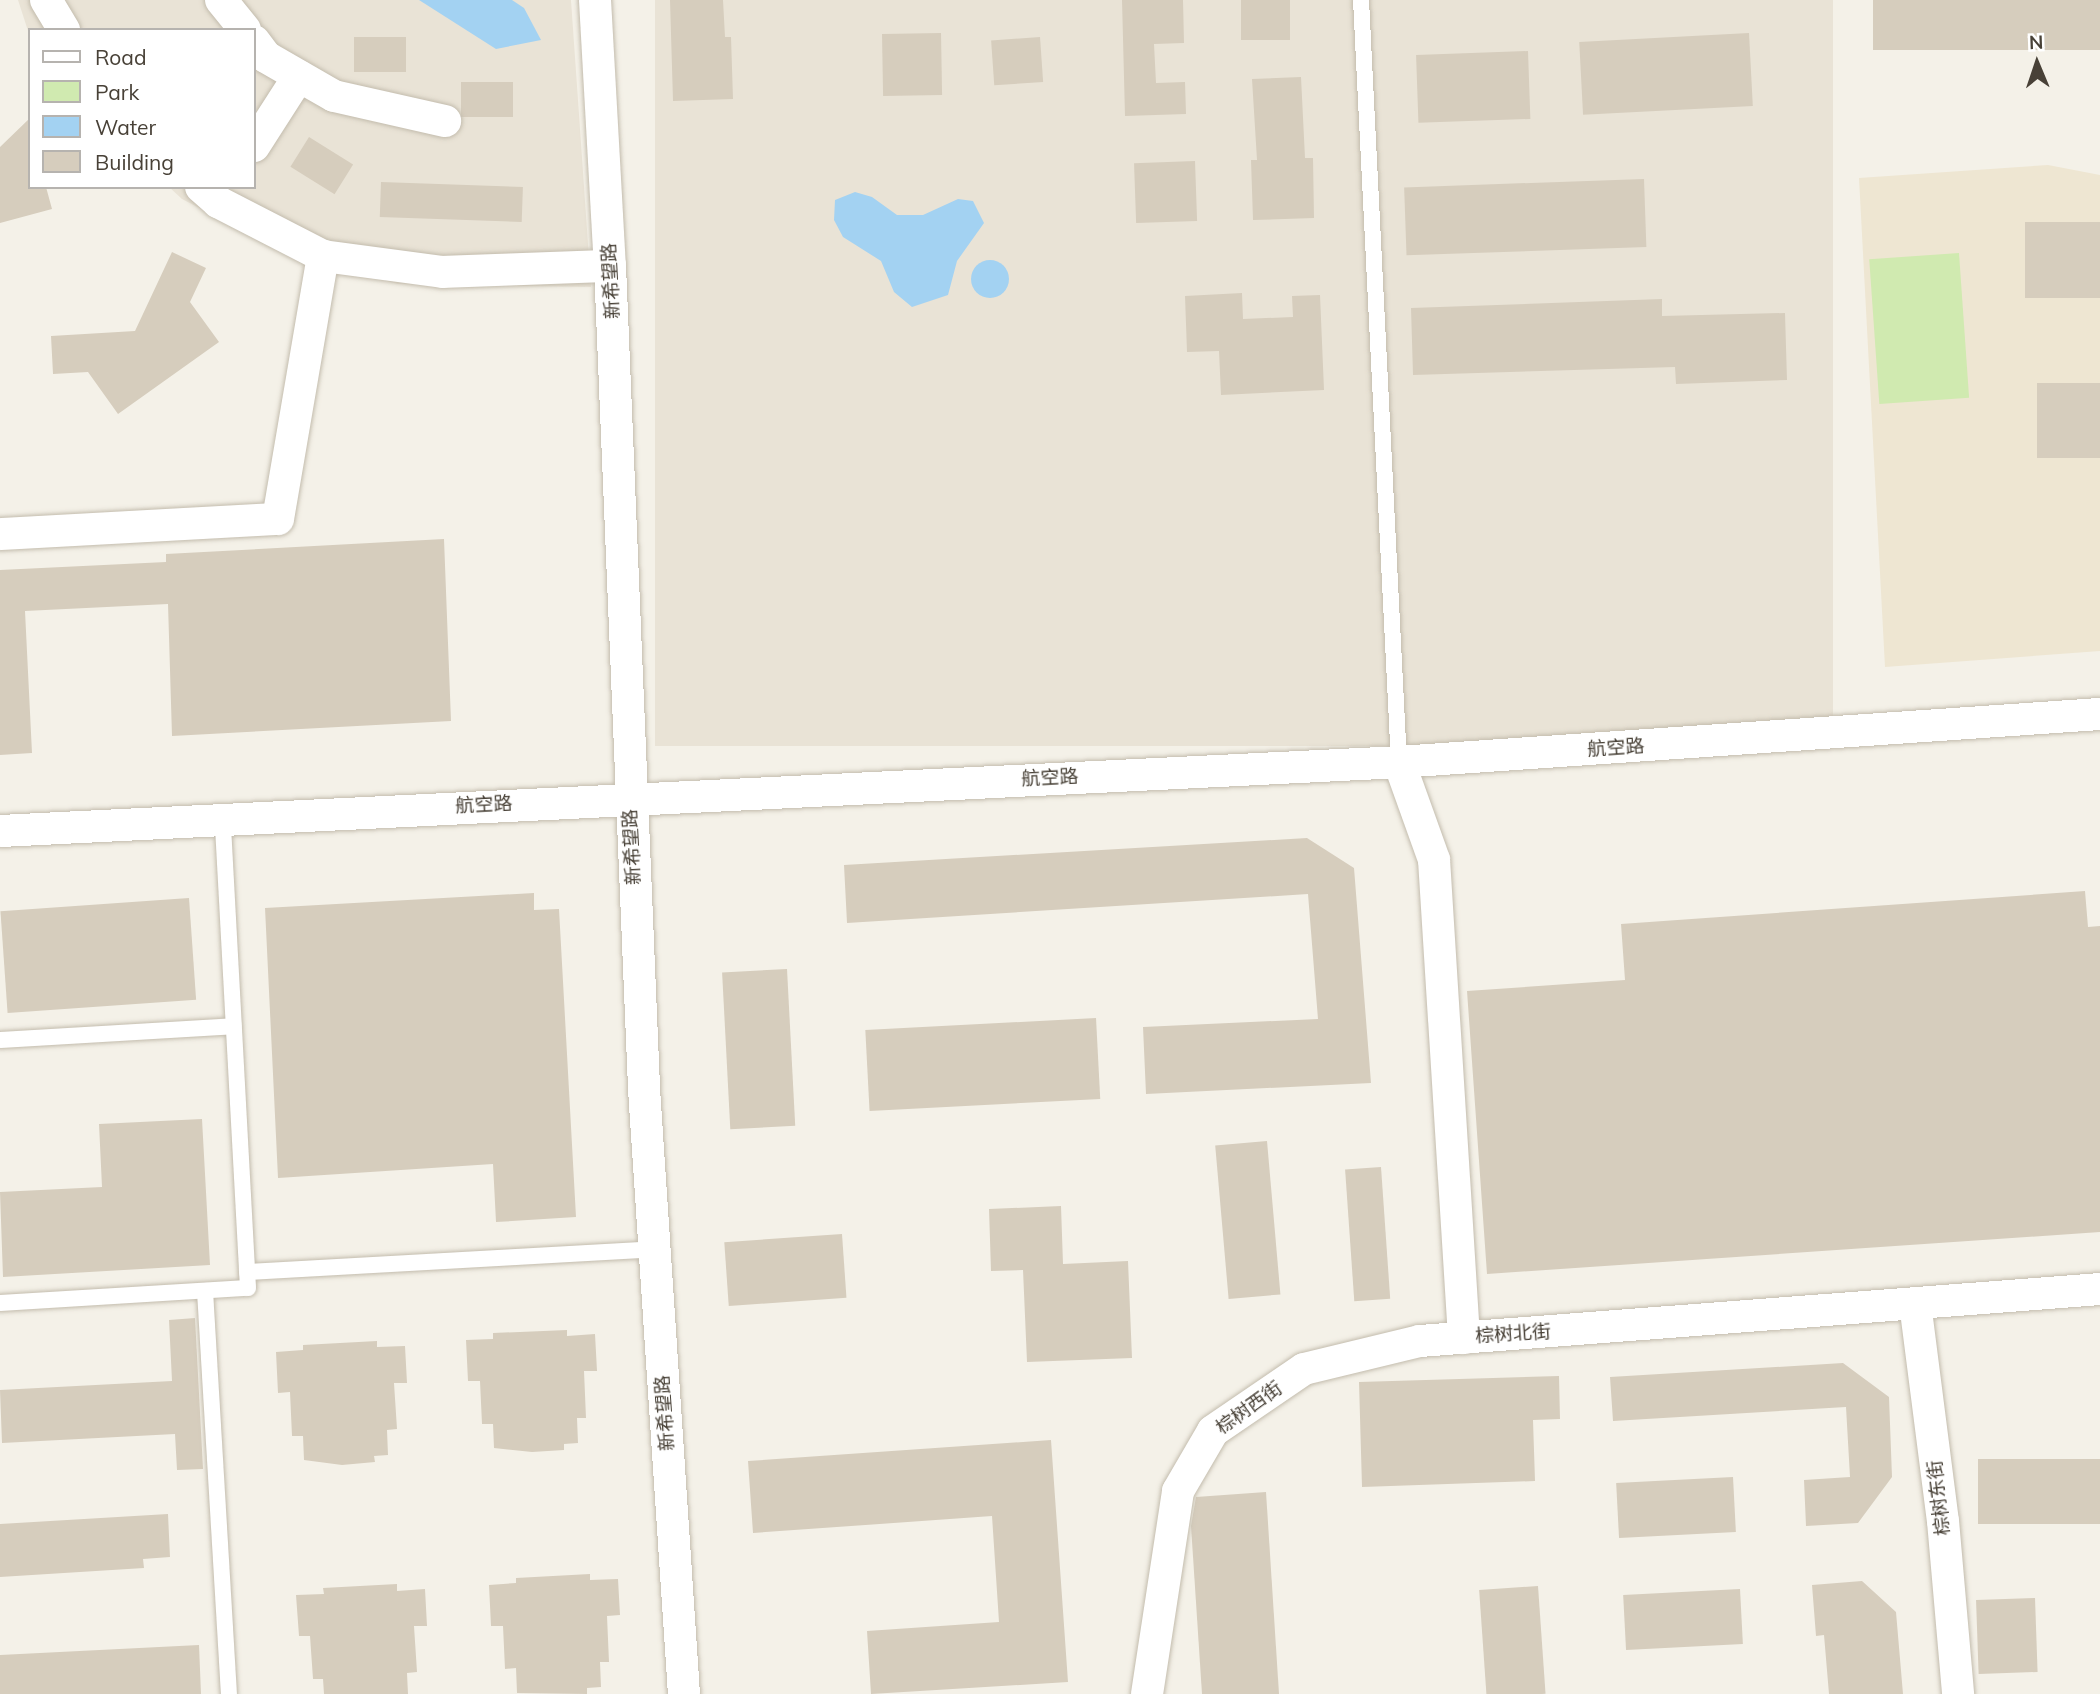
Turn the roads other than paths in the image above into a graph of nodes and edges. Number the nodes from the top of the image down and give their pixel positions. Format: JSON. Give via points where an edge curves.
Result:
{"nodes":[{"id":1,"x":46,"y":0,"type":"edge"},
{"id":2,"x":221,"y":0,"type":"edge"},
{"id":3,"x":595,"y":0,"type":"edge"},
{"id":4,"x":1361,"y":0,"type":"edge"},
{"id":5,"x":63,"y":28,"type":"edge"},
{"id":6,"x":243,"y":28,"type":"edge"},
{"id":7,"x":256,"y":43,"type":"edge"},
{"id":8,"x":299,"y":76,"type":"junction"},
{"id":9,"x":445,"y":121,"type":"dead end"},
{"id":10,"x":256,"y":143,"type":"edge"},
{"id":11,"x":216,"y":192,"type":"edge"},
{"id":12,"x":323,"y":256,"type":"junction"},
{"id":13,"x":610,"y":265,"type":"junction"},
{"id":14,"x":0,"y":534,"type":"edge"},
{"id":15,"x":2100,"y":714,"type":"edge"},
{"id":16,"x":1399,"y":762,"type":"junction"},
{"id":17,"x":630,"y":797,"type":"junction"},
{"id":18,"x":223,"y":819,"type":"junction"},
{"id":19,"x":0,"y":831,"type":"edge"},
{"id":20,"x":234,"y":1026,"type":"junction"},
{"id":21,"x":0,"y":1040,"type":"edge"},
{"id":22,"x":655,"y":1250,"type":"junction"},
{"id":23,"x":247,"y":1272,"type":"junction"},
{"id":24,"x":2100,"y":1289,"type":"edge"},
{"id":25,"x":205,"y":1291,"type":"junction"},
{"id":26,"x":0,"y":1303,"type":"edge"},
{"id":27,"x":1915,"y":1303,"type":"junction"},
{"id":28,"x":1464,"y":1338,"type":"junction"},
{"id":29,"x":229,"y":1694,"type":"edge"},
{"id":30,"x":684,"y":1694,"type":"edge"},
{"id":31,"x":1142,"y":1694,"type":"edge"},
{"id":32,"x":1958,"y":1694,"type":"edge"}],
"edges":[{"from":1,"to":5,"type":"street"},
{"from":2,"to":6,"type":"street"},
{"from":3,"to":13,"type":"street","name":"新希望路"},
{"from":4,"to":16,"type":"lane"},
{"from":7,"to":8,"type":"street","via":[[267,57]]},
{"from":8,"to":9,"type":"street","via":[[334,96]]},
{"from":8,"to":10,"type":"street"},
{"from":11,"to":12,"type":"street"},
{"from":12,"to":13,"type":"street","via":[[443,272]]},
{"from":12,"to":14,"type":"street","via":[[278,519]]},
{"from":13,"to":17,"type":"street","name":"新希望路"},
{"from":15,"to":16,"type":"street","name":"航空路"},
{"from":16,"to":17,"type":"street","name":"航空路"},
{"from":16,"to":28,"type":"street","name":"棕树北街","via":[[1434,860]]},
{"from":17,"to":18,"type":"street","name":"航空路"},
{"from":17,"to":22,"type":"street","name":"新希望路"},
{"from":18,"to":19,"type":"street","name":"航空路"},
{"from":18,"to":20,"type":"lane"},
{"from":20,"to":21,"type":"lane"},
{"from":20,"to":23,"type":"lane"},
{"from":22,"to":23,"type":"lane"},
{"from":22,"to":30,"type":"street","name":"新希望路"},
{"from":23,"to":25,"type":"lane","via":[[248,1288]]},
{"from":24,"to":27,"type":"street","name":"棕树北街"},
{"from":25,"to":26,"type":"lane"},
{"from":25,"to":29,"type":"lane"},
{"from":27,"to":28,"type":"street","name":"棕树北街"},
{"from":27,"to":32,"type":"street","name":"棕树东街","via":[[1943,1521]]},
{"from":28,"to":31,"type":"street","name":"棕树西街","via":[[1420,1341],[1304,1368],[1213,1431],[1178,1491]]}]}
